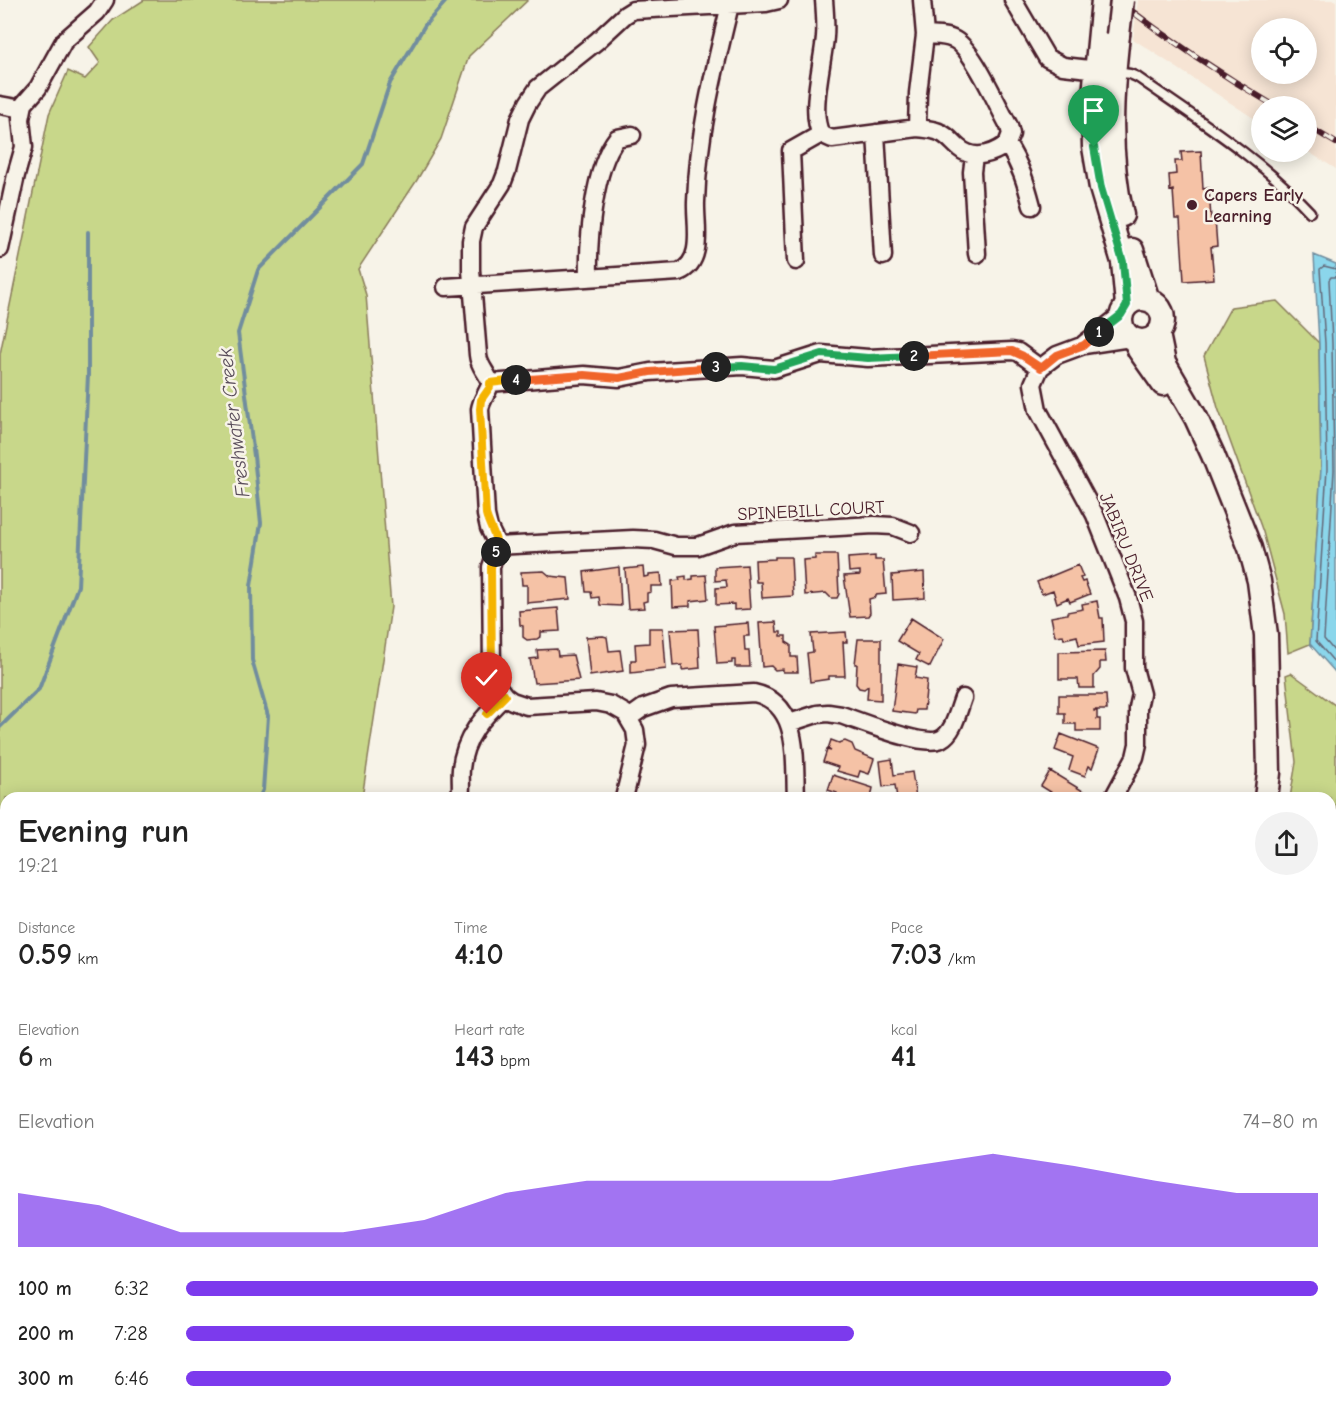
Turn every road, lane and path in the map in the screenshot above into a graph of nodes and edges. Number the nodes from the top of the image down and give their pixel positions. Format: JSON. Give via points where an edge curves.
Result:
{"nodes":[{"id":1,"x":105,"y":0,"type":"edge"},
{"id":2,"x":779,"y":0,"type":"edge"},
{"id":3,"x":824,"y":0,"type":"edge"},
{"id":4,"x":922,"y":0,"type":"edge"},
{"id":5,"x":1013,"y":0,"type":"edge"},
{"id":6,"x":1122,"y":0,"type":"edge"},
{"id":7,"x":730,"y":5,"type":"junction"},
{"id":8,"x":1107,"y":19,"type":"edge"},
{"id":9,"x":925,"y":35,"type":"junction"},
{"id":10,"x":1105,"y":71,"type":"junction"},
{"id":11,"x":0,"y":105,"type":"edge"},
{"id":12,"x":22,"y":109,"type":"junction"},
{"id":13,"x":917,"y":128,"type":"junction"},
{"id":14,"x":876,"y":133,"type":"junction"},
{"id":15,"x":821,"y":134,"type":"junction"},
{"id":16,"x":632,"y":135,"type":"dead end"},
{"id":17,"x":1007,"y":144,"type":"junction"},
{"id":18,"x":974,"y":156,"type":"junction"},
{"id":19,"x":1032,"y":206,"type":"dead end"},
{"id":20,"x":1310,"y":212,"type":"dead end"},
{"id":21,"x":0,"y":249,"type":"edge"},
{"id":22,"x":977,"y":254,"type":"dead end"},
{"id":23,"x":883,"y":256,"type":"dead end"},
{"id":24,"x":796,"y":261,"type":"dead end"},
{"id":25,"x":589,"y":278,"type":"junction"},
{"id":26,"x":472,"y":285,"type":"junction"},
{"id":27,"x":446,"y":287,"type":"dead end"},
{"id":28,"x":1132,"y":307,"type":"junction"},
{"id":29,"x":1158,"y":334,"type":"junction"},
{"id":30,"x":1133,"y":339,"type":"junction"},
{"id":31,"x":1084,"y":345,"type":"junction"},
{"id":32,"x":1041,"y":368,"type":"junction"},
{"id":33,"x":490,"y":383,"type":"junction"},
{"id":34,"x":911,"y":533,"type":"dead end"},
{"id":35,"x":498,"y":546,"type":"junction"},
{"id":36,"x":505,"y":696,"type":"junction"},
{"id":37,"x":963,"y":698,"type":"dead end"},
{"id":38,"x":629,"y":718,"type":"junction"},
{"id":39,"x":789,"y":723,"type":"junction"},
{"id":40,"x":460,"y":792,"type":"edge"},
{"id":41,"x":625,"y":792,"type":"edge"},
{"id":42,"x":795,"y":792,"type":"edge"},
{"id":43,"x":1116,"y":792,"type":"edge"},
{"id":44,"x":1256,"y":792,"type":"edge"},
{"id":45,"x":1267,"y":792,"type":"edge"}],
"edges":[{"from":1,"to":12,"type":"street","via":[[64,41]]},
{"from":2,"to":7,"type":"street"},
{"from":3,"to":15,"type":"street","via":[[825,39],[816,121]]},
{"from":4,"to":9,"type":"street"},
{"from":5,"to":10,"type":"street","via":[[1047,57],[1063,66]]},
{"from":6,"to":8,"type":"main road","bridge":true},
{"from":7,"to":25,"type":"street","via":[[705,107],[694,259],[679,273]]},
{"from":7,"to":26,"type":"street","via":[[633,10],[538,88],[520,119],[502,184],[474,227]]},
{"from":8,"to":10,"type":"main road"},
{"from":9,"to":13,"type":"street"},
{"from":9,"to":17,"type":"street","via":[[956,39],[964,47],[1009,126]]},
{"from":10,"to":20,"type":"lane","via":[[1137,77],[1229,141]]},
{"from":10,"to":28,"type":"main road","via":[[1093,116],[1095,157]]},
{"from":11,"to":12,"type":"street"},
{"from":12,"to":21,"type":"street","via":[[24,147]]},
{"from":13,"to":14,"type":"street"},
{"from":13,"to":18,"type":"street","via":[[941,133]]},
{"from":14,"to":15,"type":"street","via":[[832,139]]},
{"from":14,"to":23,"type":"street"},
{"from":15,"to":24,"type":"street","via":[[791,152]]},
{"from":16,"to":25,"type":"street","via":[[617,138],[606,157],[589,238]]},
{"from":17,"to":18,"type":"street"},
{"from":17,"to":19,"type":"street","via":[[1024,177]]},
{"from":18,"to":22,"type":"street"},
{"from":25,"to":26,"type":"street"},
{"from":26,"to":27,"type":"street"},
{"from":26,"to":33,"type":"street","via":[[478,361]]},
{"from":28,"to":29,"type":"main road","via":[[1158,307],[1162,313]]},
{"from":28,"to":30,"type":"main road","via":[[1122,328]]},
{"from":28,"to":31,"type":"street"},
{"from":29,"to":30,"type":"main road","via":[[1148,340]]},
{"from":29,"to":45,"type":"main road","via":[[1164,363],[1213,455],[1259,581],[1266,635]]},
{"from":30,"to":31,"type":"street"},
{"from":30,"to":44,"type":"main road","via":[[1194,441],[1248,579],[1256,637],[1259,759]]},
{"from":31,"to":32,"type":"street","via":[[1057,355]]},
{"from":32,"to":33,"type":"street","via":[[1018,352],[1005,351],[868,358],[822,354],[774,369],[742,366],[619,378],[584,375]]},
{"from":32,"to":43,"type":"street","name":"JABIRU DRIVE","via":[[1034,384],[1038,410],[1095,515],[1134,621],[1134,668],[1141,694],[1138,744]]},
{"from":33,"to":35,"type":"street","via":[[480,409],[486,514]]},
{"from":34,"to":35,"type":"street","name":"SPINEBILL COURT","via":[[893,526],[874,525],[735,533],[698,546],[633,538]]},
{"from":35,"to":36,"type":"street","via":[[491,567],[492,670]]},
{"from":36,"to":38,"type":"street","via":[[527,706],[604,703]]},
{"from":36,"to":40,"type":"street","via":[[475,727],[467,742]]},
{"from":37,"to":39,"type":"street","via":[[948,734],[933,742],[828,713]]},
{"from":38,"to":39,"type":"street","via":[[651,704],[671,698],[754,693],[779,705]]},
{"from":38,"to":41,"type":"street","via":[[637,745]]},
{"from":39,"to":42,"type":"street"}]}
